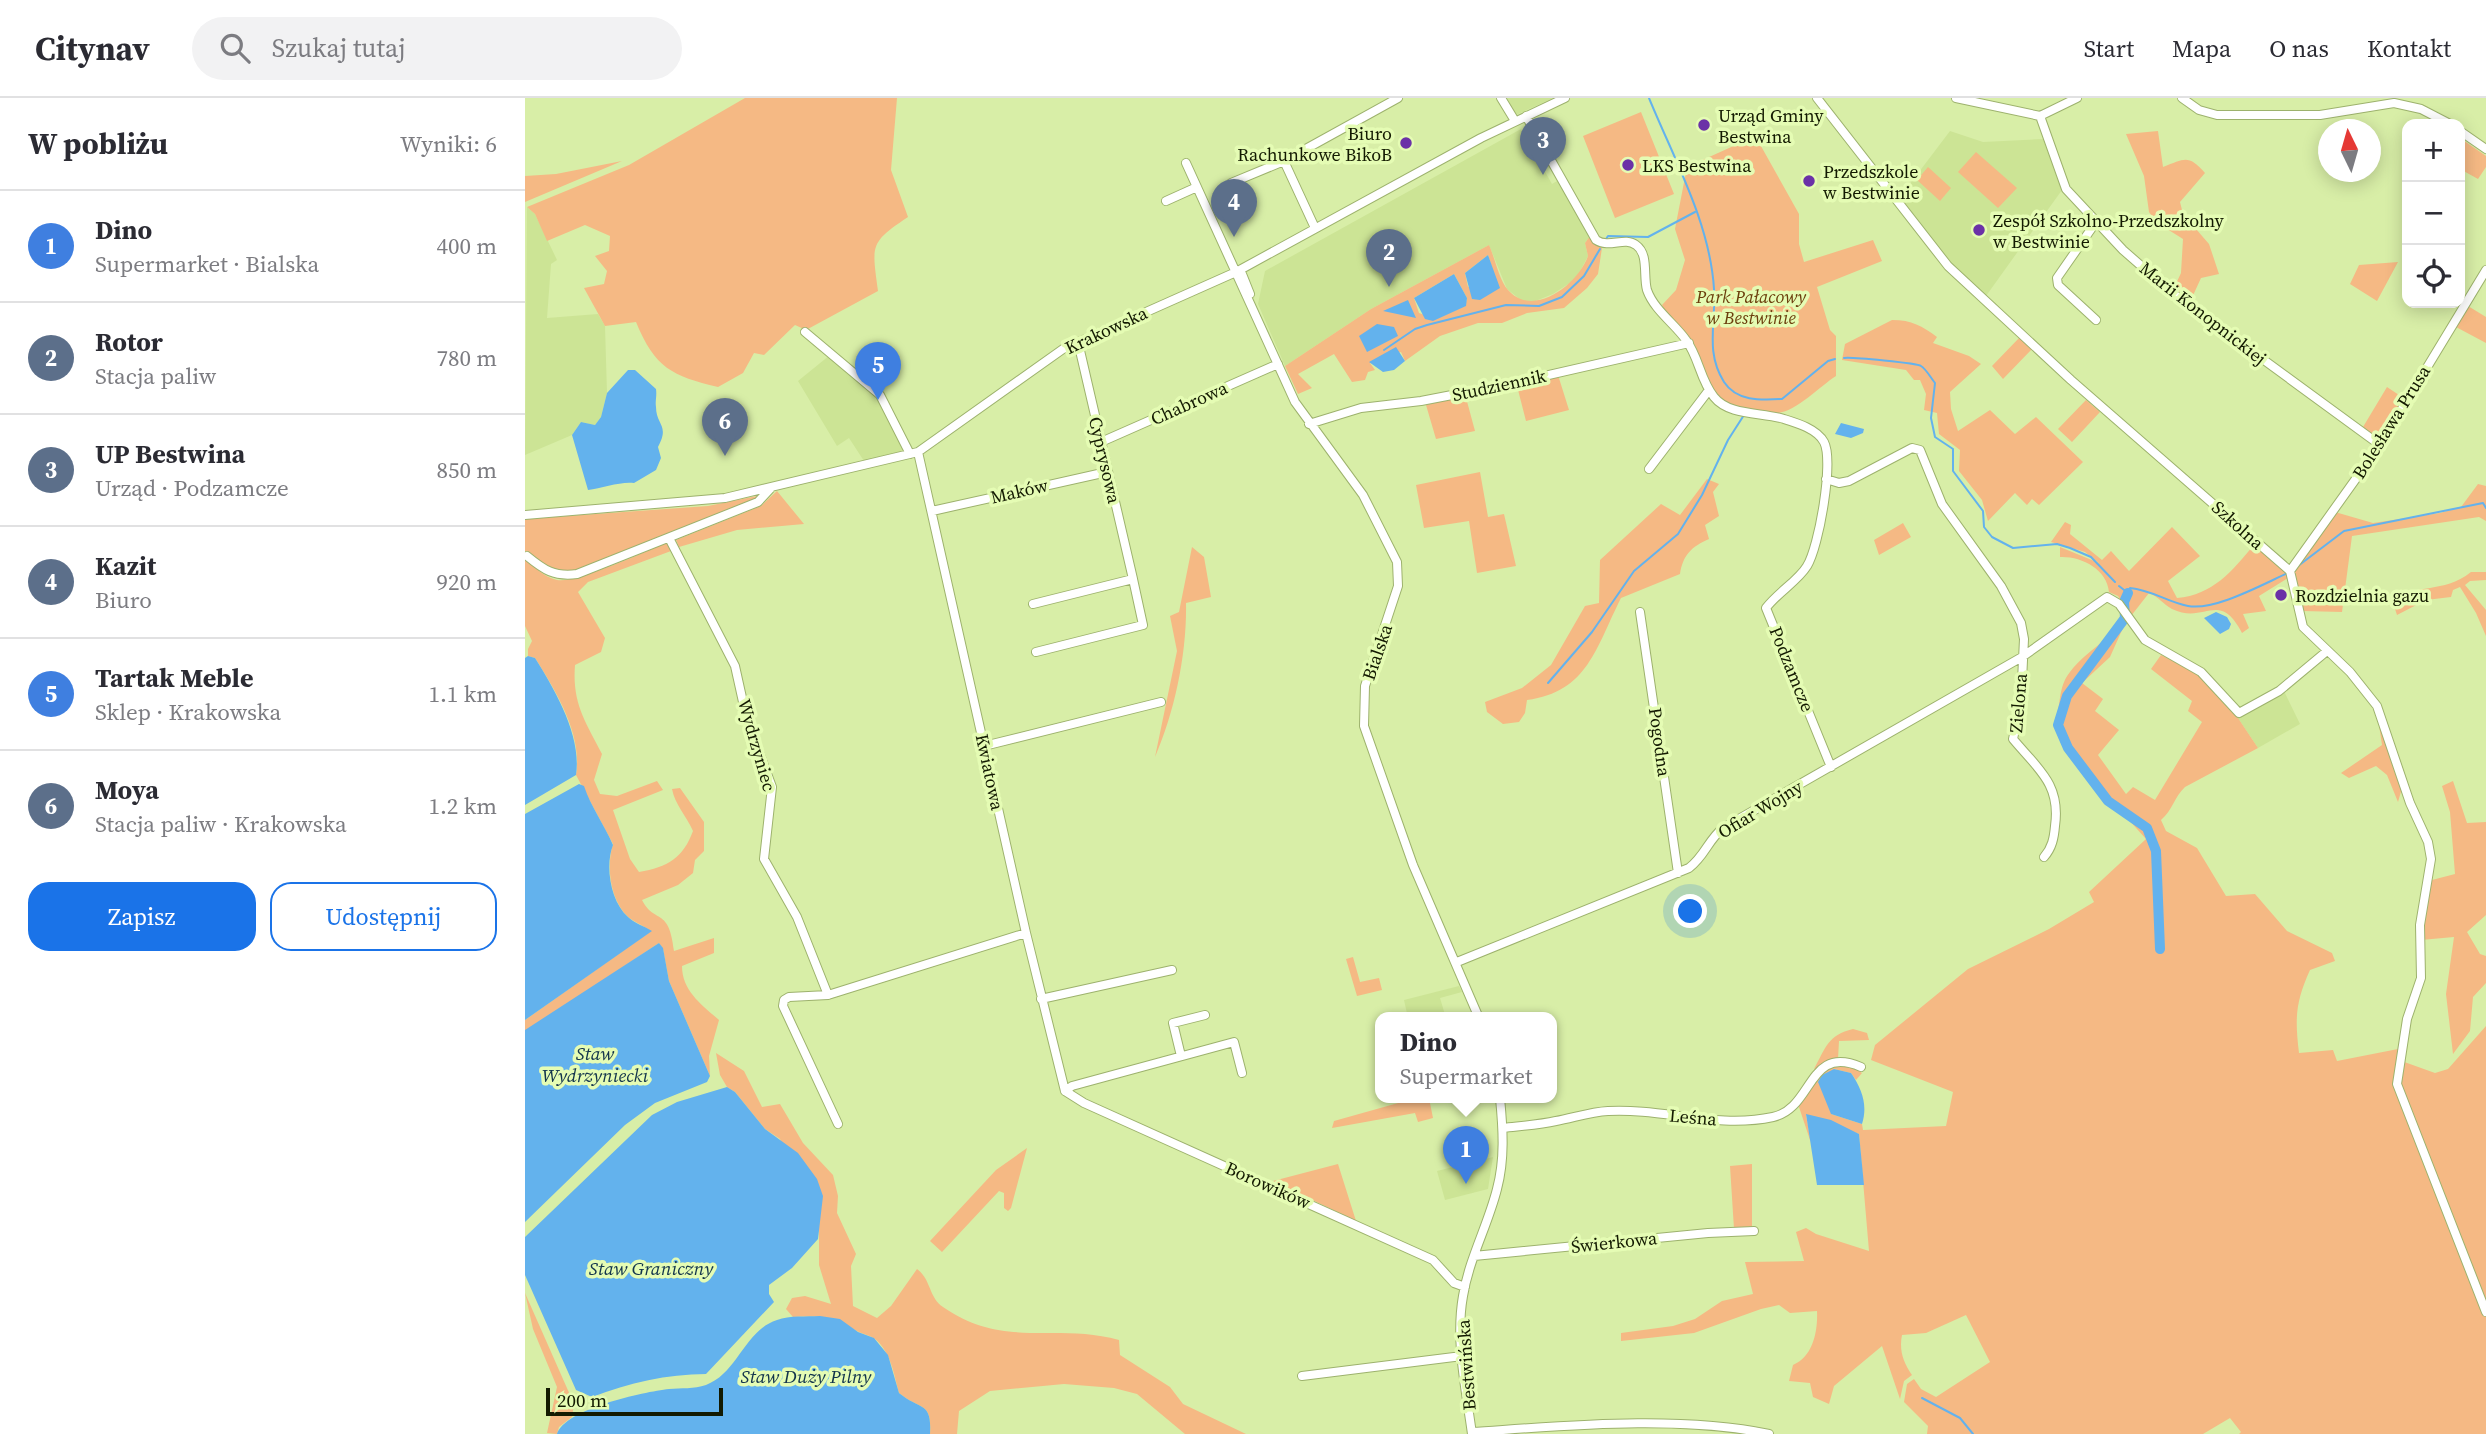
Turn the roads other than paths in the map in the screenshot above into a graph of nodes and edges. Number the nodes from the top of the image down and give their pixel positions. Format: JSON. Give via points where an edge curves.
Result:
{"nodes":[{"id":1,"x":1398,"y":98,"type":"edge"},
{"id":2,"x":1501,"y":98,"type":"edge"},
{"id":3,"x":1565,"y":98,"type":"edge"},
{"id":4,"x":1817,"y":98,"type":"edge"},
{"id":5,"x":1956,"y":98,"type":"edge"},
{"id":6,"x":2077,"y":98,"type":"edge"},
{"id":7,"x":2182,"y":98,"type":"edge"},
{"id":8,"x":1526,"y":116,"type":"junction"},
{"id":9,"x":2040,"y":116,"type":"junction"},
{"id":10,"x":2440,"y":119,"type":"edge"},
{"id":11,"x":1515,"y":121,"type":"junction"},
{"id":12,"x":2465,"y":134,"type":"edge"},
{"id":13,"x":2486,"y":149,"type":"edge"},
{"id":14,"x":1284,"y":161,"type":"junction"},
{"id":15,"x":1186,"y":163,"type":"dead end"},
{"id":16,"x":1231,"y":183,"type":"dead end"},
{"id":17,"x":1197,"y":187,"type":"junction"},
{"id":18,"x":1166,"y":201,"type":"dead end"},
{"id":19,"x":2096,"y":222,"type":"junction"},
{"id":20,"x":1315,"y":228,"type":"junction"},
{"id":21,"x":2486,"y":270,"type":"edge"},
{"id":22,"x":1237,"y":276,"type":"junction"},
{"id":23,"x":2096,"y":320,"type":"dead end"},
{"id":24,"x":805,"y":332,"type":"dead end"},
{"id":25,"x":1078,"y":342,"type":"junction"},
{"id":26,"x":1689,"y":343,"type":"junction"},
{"id":27,"x":1278,"y":364,"type":"junction"},
{"id":28,"x":1709,"y":390,"type":"junction"},
{"id":29,"x":1309,"y":424,"type":"junction"},
{"id":30,"x":1101,"y":442,"type":"junction"},
{"id":31,"x":2380,"y":445,"type":"junction"},
{"id":32,"x":914,"y":453,"type":"junction"},
{"id":33,"x":1649,"y":469,"type":"dead end"},
{"id":34,"x":1107,"y":472,"type":"junction"},
{"id":35,"x":1826,"y":479,"type":"junction"},
{"id":36,"x":769,"y":489,"type":"junction"},
{"id":37,"x":932,"y":511,"type":"junction"},
{"id":38,"x":525,"y":515,"type":"edge"},
{"id":39,"x":669,"y":538,"type":"junction"},
{"id":40,"x":527,"y":556,"type":"dead end"},
{"id":41,"x":2290,"y":570,"type":"junction"},
{"id":42,"x":1132,"y":579,"type":"junction"},
{"id":43,"x":1033,"y":604,"type":"dead end"},
{"id":44,"x":1640,"y":612,"type":"dead end"},
{"id":45,"x":2327,"y":650,"type":"junction"},
{"id":46,"x":1036,"y":652,"type":"dead end"},
{"id":47,"x":2022,"y":657,"type":"junction"},
{"id":48,"x":1161,"y":702,"type":"dead end"},
{"id":49,"x":984,"y":746,"type":"junction"},
{"id":50,"x":1831,"y":767,"type":"junction"},
{"id":51,"x":2045,"y":857,"type":"dead end"},
{"id":52,"x":1678,"y":873,"type":"junction"},
{"id":53,"x":1026,"y":933,"type":"junction"},
{"id":54,"x":1457,"y":962,"type":"junction"},
{"id":55,"x":1172,"y":970,"type":"dead end"},
{"id":56,"x":828,"y":995,"type":"junction"},
{"id":57,"x":1041,"y":999,"type":"junction"},
{"id":58,"x":1477,"y":1012,"type":"edge"},
{"id":59,"x":1205,"y":1015,"type":"dead end"},
{"id":60,"x":1181,"y":1056,"type":"junction"},
{"id":61,"x":1861,"y":1068,"type":"dead end"},
{"id":62,"x":1242,"y":1073,"type":"dead end"},
{"id":63,"x":1065,"y":1091,"type":"junction"},
{"id":64,"x":1500,"y":1103,"type":"edge"},
{"id":65,"x":838,"y":1124,"type":"dead end"},
{"id":66,"x":1503,"y":1128,"type":"junction"},
{"id":67,"x":1754,"y":1231,"type":"dead end"},
{"id":68,"x":1474,"y":1256,"type":"junction"},
{"id":69,"x":1465,"y":1287,"type":"junction"},
{"id":70,"x":2486,"y":1312,"type":"edge"},
{"id":71,"x":1462,"y":1356,"type":"junction"},
{"id":72,"x":1302,"y":1376,"type":"dead end"},
{"id":73,"x":1472,"y":1433,"type":"edge"},
{"id":74,"x":1769,"y":1434,"type":"edge"}],
"edges":[{"from":1,"to":14,"type":"street"},
{"from":2,"to":11,"type":"street"},
{"from":3,"to":8,"type":"street","name":"Krakowska"},
{"from":4,"to":41,"type":"street","name":"Szkolna","via":[[1948,267]]},
{"from":5,"to":9,"type":"street"},
{"from":6,"to":9,"type":"street"},
{"from":7,"to":10,"type":"street","via":[[2217,115],[2320,115],[2394,103]]},
{"from":8,"to":11,"type":"street","name":"Krakowska"},
{"from":8,"to":26,"type":"street","via":[[1596,240],[1610,245],[1635,243],[1641,250],[1647,291]]},
{"from":9,"to":19,"type":"street","name":"Marii Konopnickiej","via":[[2066,189]]},
{"from":11,"to":20,"type":"street","name":"Krakowska"},
{"from":12,"to":13,"type":"street"},
{"from":14,"to":16,"type":"street"},
{"from":14,"to":20,"type":"street"},
{"from":15,"to":17,"type":"street","name":"Bialska"},
{"from":17,"to":18,"type":"street"},
{"from":17,"to":22,"type":"street","name":"Bialska"},
{"from":19,"to":23,"type":"street","via":[[2057,278],[2058,285]]},
{"from":19,"to":31,"type":"street","name":"Marii Konopnickiej","via":[[2171,292]]},
{"from":20,"to":22,"type":"street","name":"Krakowska"},
{"from":21,"to":31,"type":"street","name":"Bolesława Prusa"},
{"from":22,"to":25,"type":"street","name":"Krakowska"},
{"from":22,"to":27,"type":"street","name":"Bialska"},
{"from":24,"to":32,"type":"street","via":[[880,395]]},
{"from":25,"to":30,"type":"street","name":"Cyprysowa"},
{"from":25,"to":32,"type":"street","name":"Krakowska"},
{"from":26,"to":28,"type":"street"},
{"from":26,"to":29,"type":"street","name":"Studziennik","via":[[1514,383],[1361,408]]},
{"from":27,"to":29,"type":"street","name":"Bialska"},
{"from":27,"to":30,"type":"street","name":"Chabrowa"},
{"from":28,"to":33,"type":"street"},
{"from":28,"to":35,"type":"street","name":"Podzamcze","via":[[1730,409],[1783,418],[1815,432],[1825,442]]},
{"from":29,"to":54,"type":"street","name":"Bialska","via":[[1363,495],[1397,562],[1398,586],[1365,686],[1364,726],[1413,865]]},
{"from":30,"to":34,"type":"street","name":"Cyprysowa"},
{"from":31,"to":41,"type":"street","name":"Bolesława Prusa"},
{"from":32,"to":36,"type":"street","name":"Krakowska"},
{"from":32,"to":37,"type":"street","name":"Kwiatowa"},
{"from":34,"to":37,"type":"street","name":"Maków"},
{"from":34,"to":42,"type":"street","name":"Cyprysowa"},
{"from":35,"to":47,"type":"street","name":"Zielona","via":[[1849,481],[1912,448],[1920,450],[1942,504],[2011,602],[2021,623]]},
{"from":35,"to":50,"type":"street","name":"Podzamcze","via":[[1812,556],[1766,608]]},
{"from":36,"to":38,"type":"street","name":"Krakowska","via":[[705,502]]},
{"from":36,"to":39,"type":"street","via":[[758,502]]},
{"from":37,"to":49,"type":"street","name":"Kwiatowa"},
{"from":39,"to":40,"type":"street","via":[[577,574],[560,576]]},
{"from":39,"to":56,"type":"street","name":"Wydrzyniec","via":[[735,666],[747,720],[772,787],[764,859],[797,918]]},
{"from":41,"to":45,"type":"street","via":[[2303,627]]},
{"from":42,"to":43,"type":"street"},
{"from":42,"to":46,"type":"street","name":"Cyprysowa","via":[[1143,625]]},
{"from":44,"to":52,"type":"street","name":"Pogodna"},
{"from":45,"to":47,"type":"street","name":"Ofiar Wojny","via":[[2279,691],[2239,713],[2201,672],[2145,640],[2112,597]]},
{"from":45,"to":70,"type":"street","via":[[2377,706],[2428,842],[2429,878],[2420,925],[2421,978],[2407,1018],[2397,1084]]},
{"from":47,"to":50,"type":"street","name":"Ofiar Wojny"},
{"from":47,"to":51,"type":"street","name":"Zielona","via":[[2021,702],[2012,734],[2051,783],[2055,795],[2052,849]]},
{"from":48,"to":49,"type":"street"},
{"from":49,"to":53,"type":"street","name":"Kwiatowa"},
{"from":50,"to":52,"type":"street","name":"Ofiar Wojny","via":[[1723,828],[1712,836],[1702,858]]},
{"from":52,"to":54,"type":"street","name":"Ofiar Wojny"},
{"from":53,"to":56,"type":"street"},
{"from":53,"to":57,"type":"street","name":"Kwiatowa"},
{"from":54,"to":58,"type":"street","name":"Bialska"},
{"from":55,"to":57,"type":"street"},
{"from":56,"to":65,"type":"street","via":[[789,997],[783,1006]]},
{"from":57,"to":63,"type":"street","name":"Kwiatowa"},
{"from":59,"to":60,"type":"street","via":[[1173,1023]]},
{"from":60,"to":62,"type":"street","via":[[1234,1042]]},
{"from":60,"to":63,"type":"street"},
{"from":61,"to":66,"type":"street","name":"Leśna","via":[[1836,1062],[1827,1065],[1818,1070],[1799,1099],[1772,1117],[1704,1120],[1608,1111]]},
{"from":63,"to":69,"type":"street","name":"Borowików","via":[[1433,1260],[1454,1283]]},
{"from":64,"to":66,"type":"street"},
{"from":66,"to":68,"type":"street","via":[[1497,1189]]},
{"from":67,"to":68,"type":"street","name":"Świerkowa"},
{"from":68,"to":69,"type":"street","name":"Bestwińska"},
{"from":69,"to":71,"type":"street","name":"Bestwińska"},
{"from":71,"to":72,"type":"street"},
{"from":71,"to":73,"type":"street","name":"Bestwińska"},
{"from":73,"to":74,"type":"street","via":[[1663,1425]]}]}
